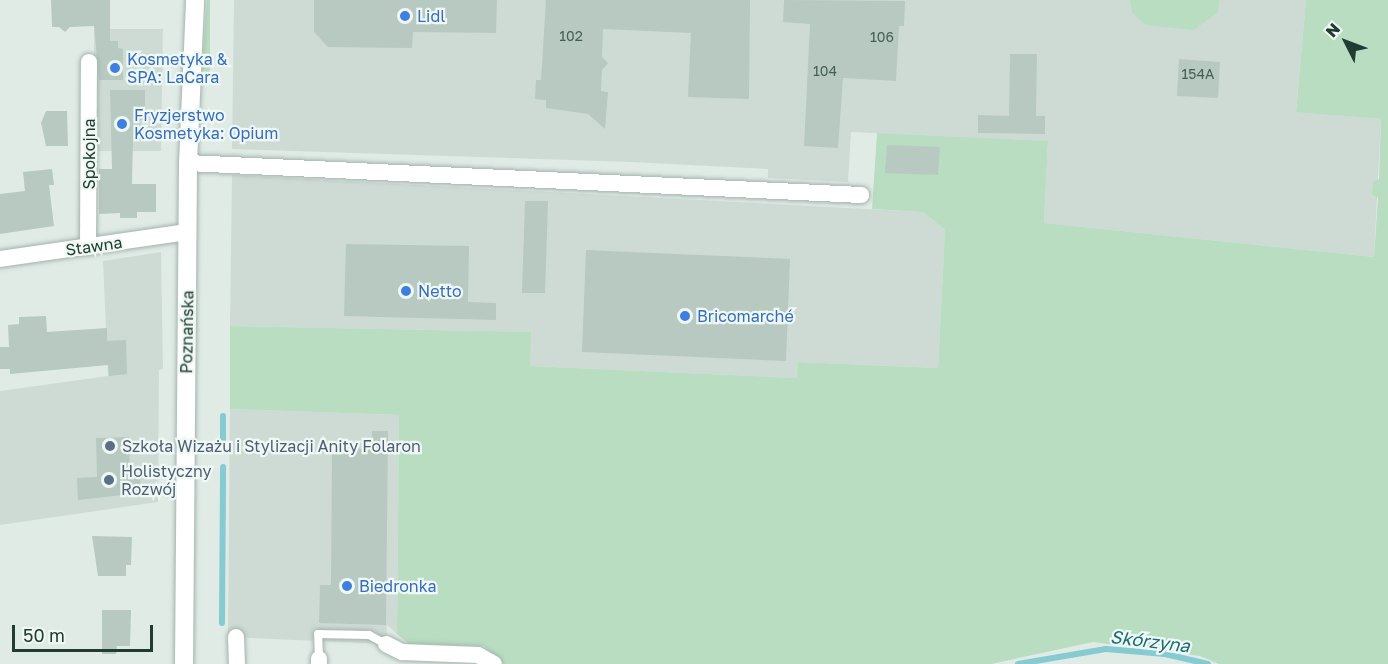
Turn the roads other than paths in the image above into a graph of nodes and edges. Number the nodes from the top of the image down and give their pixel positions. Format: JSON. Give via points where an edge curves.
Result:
{"nodes":[{"id":1,"x":195,"y":0,"type":"edge"},
{"id":2,"x":89,"y":62,"type":"dead end"},
{"id":3,"x":188,"y":163,"type":"junction"},
{"id":4,"x":861,"y":195,"type":"dead end"},
{"id":5,"x":188,"y":232,"type":"junction"},
{"id":6,"x":88,"y":247,"type":"junction"},
{"id":7,"x":0,"y":259,"type":"edge"},
{"id":8,"x":236,"y":637,"type":"dead end"},
{"id":9,"x":396,"y":653,"type":"edge"},
{"id":10,"x":319,"y":661,"type":"edge"},
{"id":11,"x":184,"y":664,"type":"edge"},
{"id":12,"x":237,"y":664,"type":"edge"},
{"id":13,"x":494,"y":664,"type":"edge"}],
"edges":[{"from":1,"to":3,"type":"street","name":"Poznańska"},
{"from":2,"to":6,"type":"street","name":"Spokojna"},
{"from":3,"to":4,"type":"street"},
{"from":3,"to":5,"type":"street","name":"Poznańska"},
{"from":5,"to":6,"type":"street","name":"Stawna"},
{"from":5,"to":11,"type":"street","name":"Poznańska"},
{"from":6,"to":7,"type":"street","name":"Stawna"},
{"from":8,"to":12,"type":"street"},
{"from":9,"to":10,"type":"lane","via":[[369,635],[318,634]]},
{"from":9,"to":13,"type":"street","via":[[478,655]]}]}
